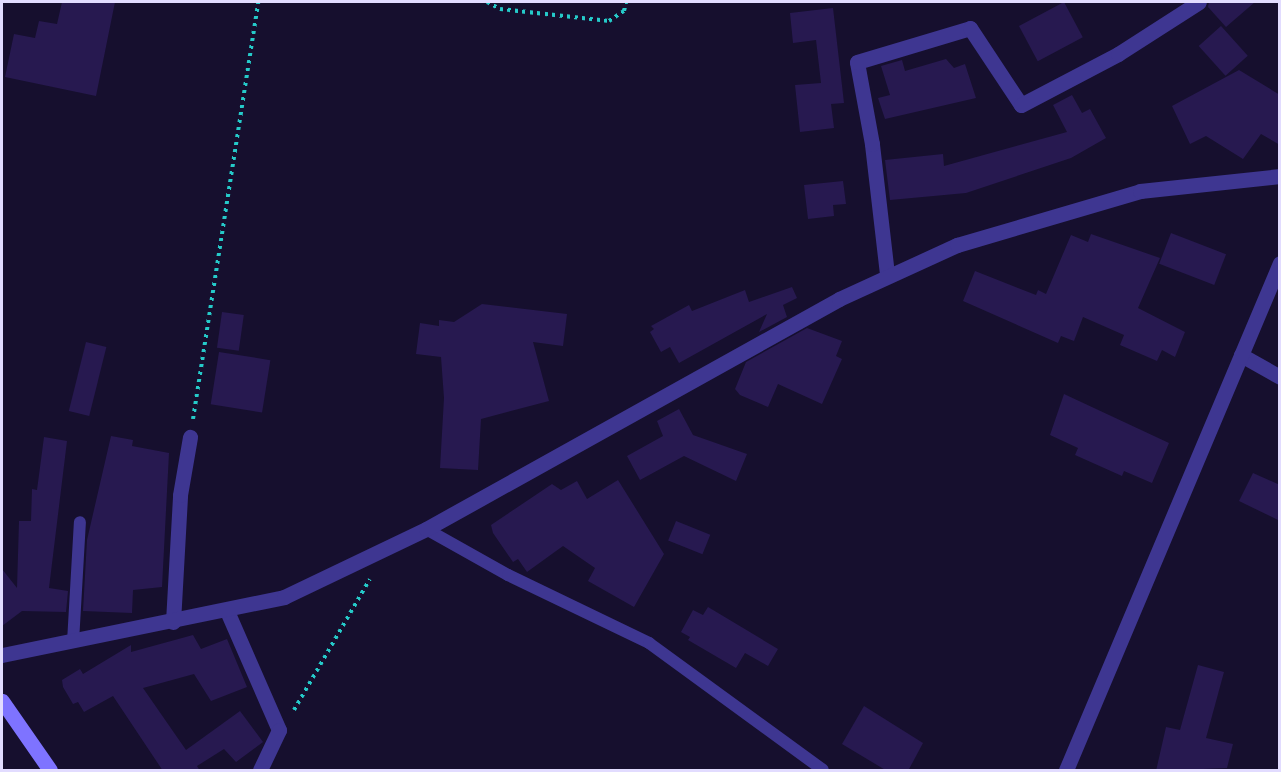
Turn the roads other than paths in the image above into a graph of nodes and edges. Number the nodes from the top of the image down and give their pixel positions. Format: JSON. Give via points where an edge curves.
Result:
{"nodes":[{"id":1,"x":1199,"y":2,"type":"edge"},
{"id":2,"x":1280,"y":176,"type":"edge"},
{"id":3,"x":1280,"y":263,"type":"edge"},
{"id":4,"x":887,"y":274,"type":"junction"},
{"id":5,"x":1241,"y":355,"type":"junction"},
{"id":6,"x":1280,"y":377,"type":"edge"},
{"id":7,"x":190,"y":437,"type":"road end"},
{"id":8,"x":80,"y":522,"type":"dead end"},
{"id":9,"x":426,"y":529,"type":"junction"},
{"id":10,"x":227,"y":611,"type":"junction"},
{"id":11,"x":173,"y":622,"type":"junction"},
{"id":12,"x":73,"y":642,"type":"junction"},
{"id":13,"x":2,"y":655,"type":"edge"},
{"id":14,"x":2,"y":700,"type":"edge"},
{"id":15,"x":50,"y":771,"type":"edge"},
{"id":16,"x":261,"y":771,"type":"edge"},
{"id":17,"x":823,"y":771,"type":"edge"},
{"id":18,"x":1066,"y":771,"type":"edge"}],
"edges":[{"from":1,"to":4,"type":"street","via":[[1118,54],[1021,105],[970,28],[856,62],[872,144]]},
{"from":2,"to":4,"type":"street","via":[[1140,191],[957,245]]},
{"from":3,"to":5,"type":"street"},
{"from":4,"to":9,"type":"street"},
{"from":5,"to":6,"type":"street"},
{"from":5,"to":18,"type":"street"},
{"from":7,"to":11,"type":"street","via":[[180,495]]},
{"from":8,"to":12,"type":"lane"},
{"from":9,"to":10,"type":"street","via":[[284,597]]},
{"from":9,"to":17,"type":"lane","via":[[508,575],[650,643]]},
{"from":10,"to":11,"type":"street"},
{"from":10,"to":16,"type":"street","via":[[279,730]]},
{"from":11,"to":12,"type":"street"},
{"from":12,"to":13,"type":"street"},
{"from":14,"to":15,"type":"main road"}]}
